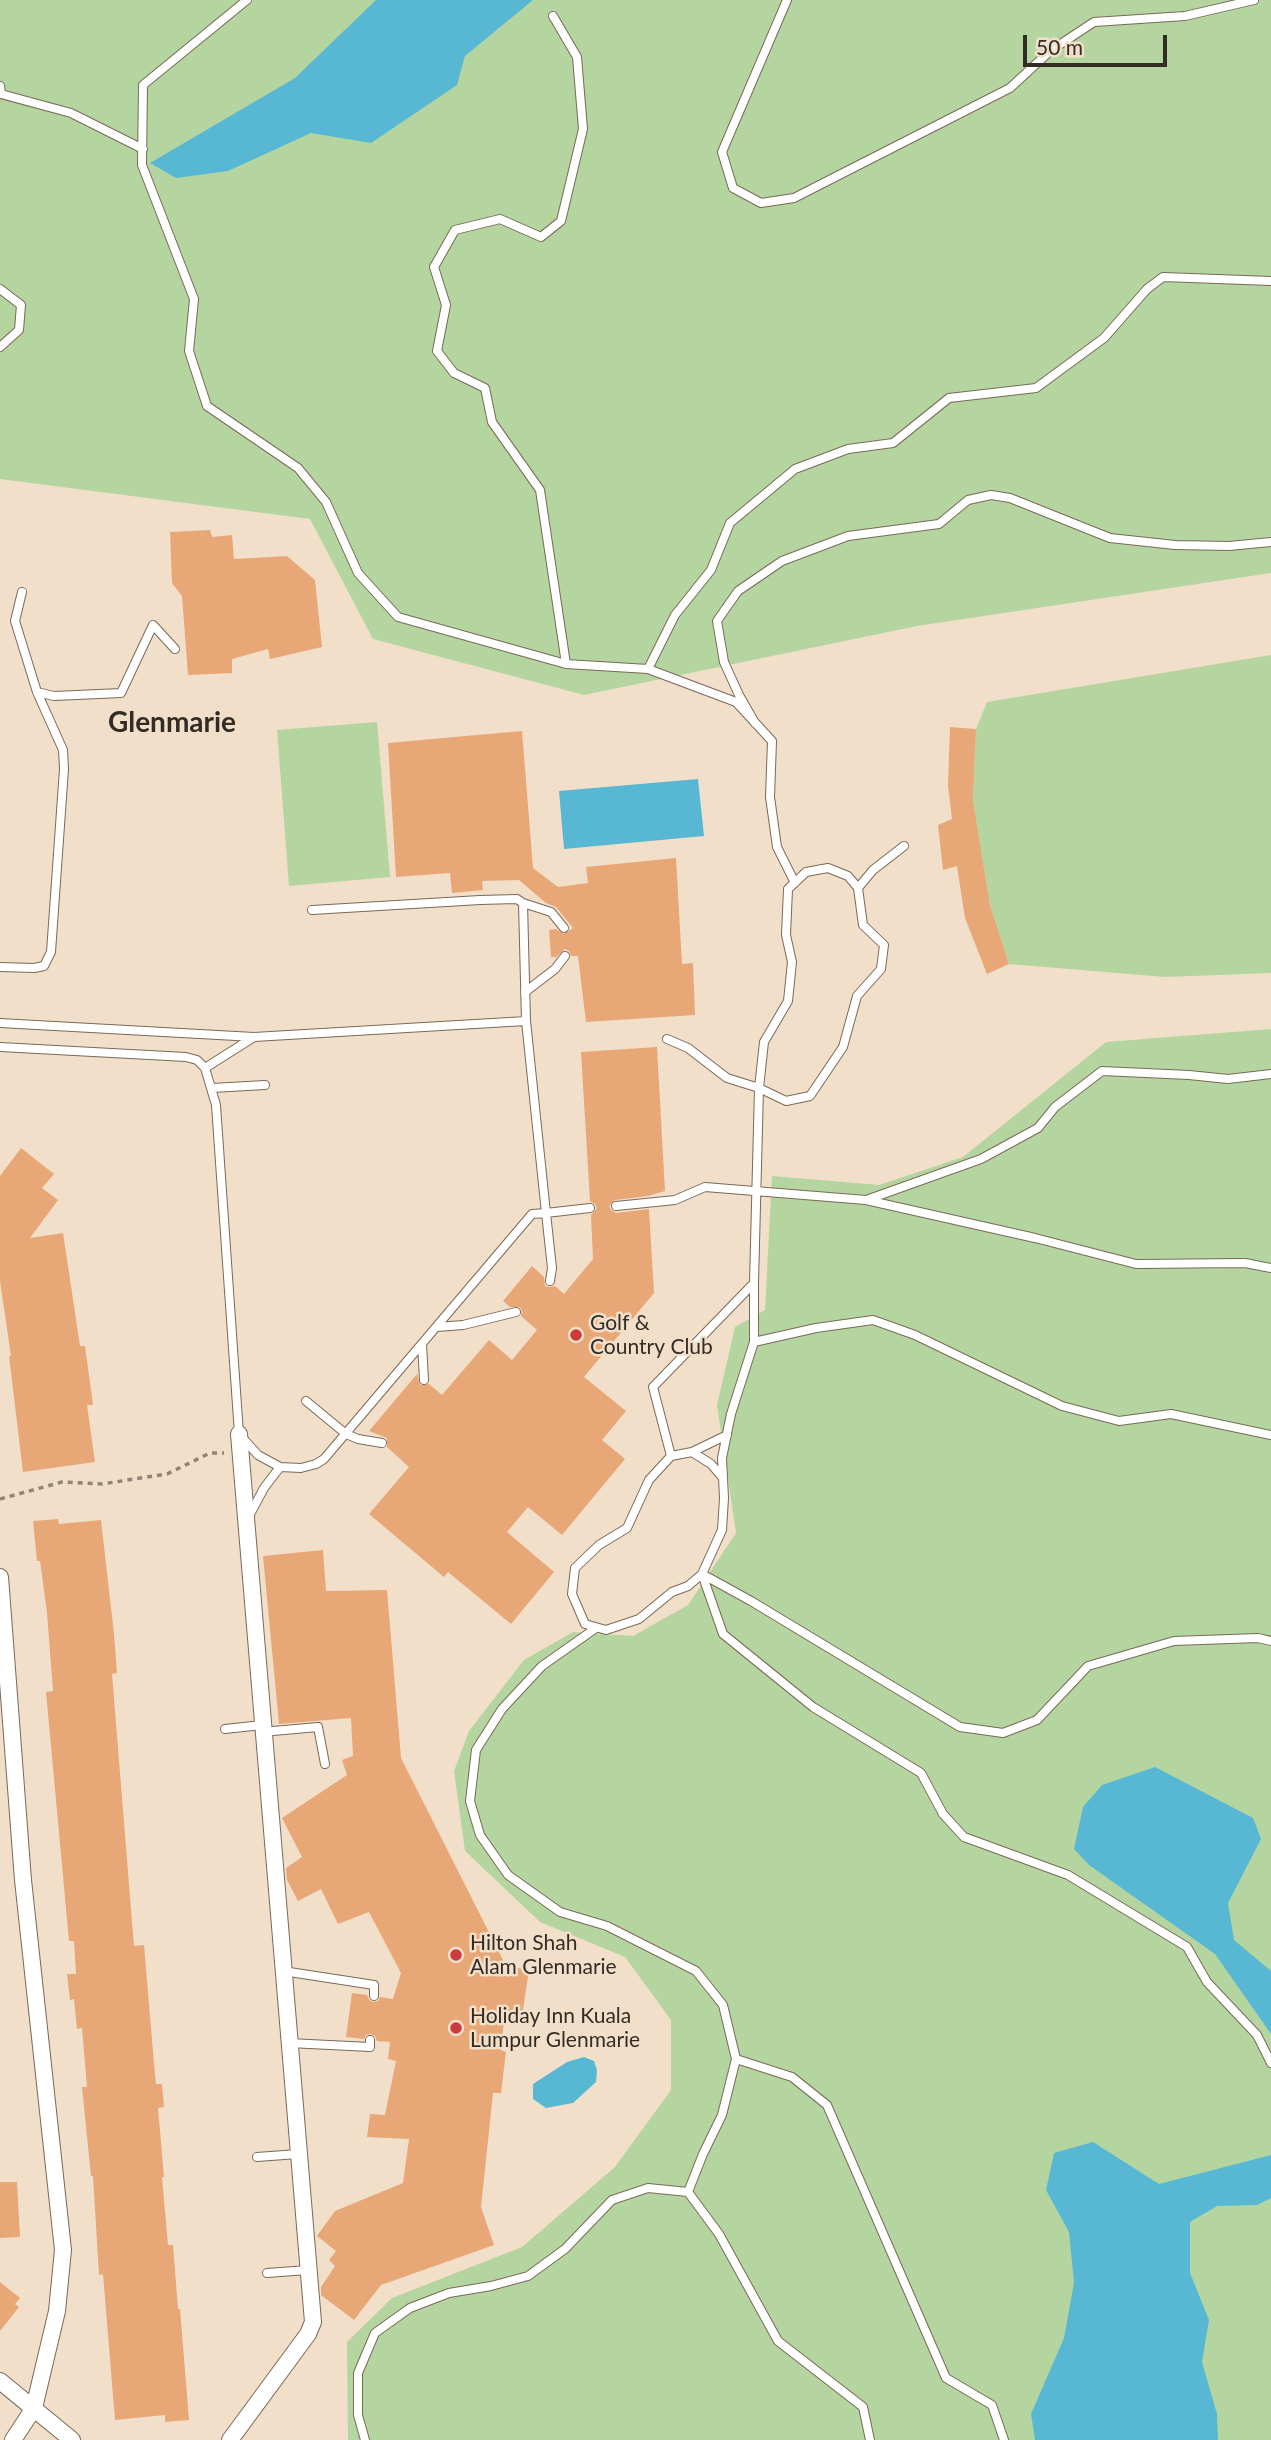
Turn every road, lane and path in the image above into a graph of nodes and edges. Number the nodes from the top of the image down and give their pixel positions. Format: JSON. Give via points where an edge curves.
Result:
{"nodes":[{"id":1,"x":247,"y":0,"type":"edge"},
{"id":2,"x":787,"y":0,"type":"edge"},
{"id":3,"x":1254,"y":0,"type":"edge"},
{"id":4,"x":553,"y":16,"type":"dead end"},
{"id":5,"x":0,"y":93,"type":"edge"},
{"id":6,"x":143,"y":149,"type":"junction"},
{"id":7,"x":1271,"y":281,"type":"edge"},
{"id":8,"x":0,"y":289,"type":"edge"},
{"id":9,"x":0,"y":347,"type":"edge"},
{"id":10,"x":1271,"y":542,"type":"edge"},
{"id":11,"x":22,"y":592,"type":"dead end"},
{"id":12,"x":175,"y":649,"type":"dead end"},
{"id":13,"x":566,"y":664,"type":"junction"},
{"id":14,"x":648,"y":669,"type":"junction"},
{"id":15,"x":37,"y":692,"type":"junction"},
{"id":16,"x":755,"y":723,"type":"junction"},
{"id":17,"x":904,"y":845,"type":"dead end"},
{"id":18,"x":795,"y":883,"type":"junction"},
{"id":19,"x":858,"y":888,"type":"junction"},
{"id":20,"x":523,"y":903,"type":"junction"},
{"id":21,"x":312,"y":910,"type":"dead end"},
{"id":22,"x":564,"y":928,"type":"dead end"},
{"id":23,"x":565,"y":956,"type":"dead end"},
{"id":24,"x":0,"y":967,"type":"edge"},
{"id":25,"x":525,"y":992,"type":"junction"},
{"id":26,"x":526,"y":1021,"type":"junction"},
{"id":27,"x":0,"y":1023,"type":"edge"},
{"id":28,"x":254,"y":1037,"type":"junction"},
{"id":29,"x":667,"y":1039,"type":"dead end"},
{"id":30,"x":0,"y":1047,"type":"edge"},
{"id":31,"x":205,"y":1068,"type":"junction"},
{"id":32,"x":1271,"y":1074,"type":"edge"},
{"id":33,"x":265,"y":1085,"type":"dead end"},
{"id":34,"x":212,"y":1088,"type":"junction"},
{"id":35,"x":759,"y":1088,"type":"junction"},
{"id":36,"x":758,"y":1190,"type":"junction"},
{"id":37,"x":866,"y":1200,"type":"junction"},
{"id":38,"x":616,"y":1206,"type":"dead end"},
{"id":39,"x":590,"y":1208,"type":"dead end"},
{"id":40,"x":546,"y":1213,"type":"junction"},
{"id":41,"x":1271,"y":1268,"type":"edge"},
{"id":42,"x":550,"y":1281,"type":"dead end"},
{"id":43,"x":754,"y":1283,"type":"junction"},
{"id":44,"x":516,"y":1312,"type":"dead end"},
{"id":45,"x":437,"y":1326,"type":"junction"},
{"id":46,"x":754,"y":1342,"type":"junction"},
{"id":47,"x":422,"y":1344,"type":"junction"},
{"id":48,"x":424,"y":1380,"type":"dead end"},
{"id":49,"x":306,"y":1401,"type":"dead end"},
{"id":50,"x":239,"y":1434,"type":"junction"},
{"id":51,"x":346,"y":1434,"type":"junction"},
{"id":52,"x":727,"y":1435,"type":"junction"},
{"id":53,"x":1271,"y":1436,"type":"edge"},
{"id":54,"x":382,"y":1443,"type":"dead end"},
{"id":55,"x":240,"y":1452,"type":"junction"},
{"id":56,"x":692,"y":1452,"type":"junction"},
{"id":57,"x":671,"y":1456,"type":"junction"},
{"id":58,"x":280,"y":1467,"type":"junction"},
{"id":59,"x":723,"y":1478,"type":"junction"},
{"id":60,"x":0,"y":1499,"type":"edge"},
{"id":61,"x":245,"y":1524,"type":"junction"},
{"id":62,"x":702,"y":1574,"type":"junction"},
{"id":63,"x":0,"y":1577,"type":"edge"},
{"id":64,"x":596,"y":1628,"type":"junction"},
{"id":65,"x":1271,"y":1641,"type":"edge"},
{"id":66,"x":262,"y":1728,"type":"junction"},
{"id":67,"x":225,"y":1730,"type":"dead end"},
{"id":68,"x":325,"y":1764,"type":"dead end"},
{"id":69,"x":283,"y":1971,"type":"junction"},
{"id":70,"x":374,"y":1996,"type":"dead end"},
{"id":71,"x":370,"y":2040,"type":"dead end"},
{"id":72,"x":289,"y":2043,"type":"junction"},
{"id":73,"x":736,"y":2059,"type":"junction"},
{"id":74,"x":1271,"y":2063,"type":"edge"},
{"id":75,"x":298,"y":2154,"type":"junction"},
{"id":76,"x":257,"y":2157,"type":"dead end"},
{"id":77,"x":688,"y":2192,"type":"junction"},
{"id":78,"x":309,"y":2270,"type":"junction"},
{"id":79,"x":267,"y":2273,"type":"dead end"},
{"id":80,"x":0,"y":2381,"type":"edge"},
{"id":81,"x":34,"y":2408,"type":"junction"},
{"id":82,"x":13,"y":2440,"type":"edge"},
{"id":83,"x":72,"y":2440,"type":"edge"},
{"id":84,"x":230,"y":2440,"type":"edge"},
{"id":85,"x":365,"y":2440,"type":"edge"},
{"id":86,"x":870,"y":2440,"type":"edge"},
{"id":87,"x":1004,"y":2440,"type":"edge"}],
"edges":[{"from":1,"to":6,"type":"lane","via":[[143,85]]},
{"from":2,"to":3,"type":"lane","via":[[722,152],[733,188],[761,203],[794,198],[1010,88],[1050,51],[1094,22],[1185,16]]},
{"from":4,"to":13,"type":"lane","via":[[577,57],[583,129],[561,221],[541,237],[500,219],[455,230],[434,267],[446,305],[438,351],[454,373],[485,388],[492,422],[540,490]]},
{"from":5,"to":6,"type":"lane","via":[[71,113]]},
{"from":6,"to":13,"type":"lane","via":[[142,165],[194,299],[189,351],[207,405],[298,468],[326,502],[358,573],[398,617]]},
{"from":7,"to":14,"type":"lane","via":[[1163,276],[1104,338],[1036,388],[949,398],[893,443],[848,449],[796,469],[730,523],[711,570],[675,615]]},
{"from":8,"to":9,"type":"lane","via":[[21,305],[19,330]]},
{"from":10,"to":16,"type":"lane","via":[[1175,545],[1110,538],[1010,498],[991,495],[968,500],[939,524],[848,536],[782,561],[738,592],[717,621],[724,662]]},
{"from":11,"to":15,"type":"lane","via":[[15,621]]},
{"from":12,"to":15,"type":"lane","via":[[153,625],[121,693],[54,696]]},
{"from":13,"to":14,"type":"lane"},
{"from":14,"to":16,"type":"lane","via":[[736,702]]},
{"from":15,"to":24,"type":"lane","via":[[63,750],[51,952],[44,966]]},
{"from":16,"to":18,"type":"lane","via":[[772,741],[770,797],[777,847]]},
{"from":17,"to":19,"type":"lane"},
{"from":18,"to":19,"type":"lane","via":[[806,872],[828,868],[848,876]]},
{"from":18,"to":35,"type":"lane","via":[[788,889],[786,935],[792,962],[788,1001],[764,1042]]},
{"from":19,"to":35,"type":"lane","via":[[863,925],[884,945],[883,957],[881,969],[857,996],[844,1047],[810,1096],[786,1101]]},
{"from":20,"to":21,"type":"lane","via":[[517,899],[480,900]]},
{"from":20,"to":22,"type":"lane","via":[[551,912]]},
{"from":20,"to":25,"type":"lane"},
{"from":23,"to":25,"type":"lane"},
{"from":25,"to":26,"type":"lane"},
{"from":26,"to":28,"type":"lane"},
{"from":26,"to":40,"type":"lane"},
{"from":27,"to":28,"type":"lane"},
{"from":28,"to":31,"type":"lane"},
{"from":29,"to":35,"type":"lane","via":[[688,1048],[727,1078]]},
{"from":30,"to":31,"type":"lane","via":[[186,1057]]},
{"from":31,"to":34,"type":"lane"},
{"from":32,"to":37,"type":"lane","via":[[1228,1079],[1102,1071],[1055,1107],[1038,1128],[981,1159]]},
{"from":33,"to":34,"type":"lane"},
{"from":34,"to":50,"type":"lane"},
{"from":35,"to":36,"type":"lane"},
{"from":36,"to":37,"type":"lane"},
{"from":36,"to":38,"type":"lane","via":[[705,1187],[675,1200]]},
{"from":36,"to":43,"type":"lane"},
{"from":37,"to":41,"type":"lane","via":[[1136,1264]]},
{"from":39,"to":40,"type":"lane"},
{"from":40,"to":42,"type":"lane"},
{"from":40,"to":45,"type":"lane","via":[[532,1214]]},
{"from":43,"to":46,"type":"lane"},
{"from":43,"to":57,"type":"lane","via":[[653,1387]]},
{"from":44,"to":45,"type":"lane","via":[[463,1325]]},
{"from":45,"to":47,"type":"lane"},
{"from":46,"to":52,"type":"lane"},
{"from":46,"to":53,"type":"lane","via":[[873,1320],[915,1335],[1062,1406],[1119,1421],[1171,1414]]},
{"from":47,"to":48,"type":"lane"},
{"from":47,"to":51,"type":"lane"},
{"from":49,"to":51,"type":"lane"},
{"from":50,"to":55,"type":"street"},
{"from":50,"to":58,"type":"lane","via":[[258,1455]]},
{"from":51,"to":54,"type":"lane"},
{"from":51,"to":58,"type":"lane","via":[[316,1464]]},
{"from":52,"to":56,"type":"lane"},
{"from":52,"to":59,"type":"lane"},
{"from":55,"to":60,"type":"path","via":[[210,1454],[167,1474],[102,1484],[62,1482]]},
{"from":55,"to":61,"type":"street"},
{"from":56,"to":57,"type":"lane"},
{"from":56,"to":59,"type":"lane"},
{"from":57,"to":64,"type":"lane","via":[[649,1480],[627,1528],[599,1545],[575,1569],[572,1594],[585,1624]]},
{"from":58,"to":61,"type":"lane"},
{"from":59,"to":62,"type":"lane","via":[[722,1530]]},
{"from":61,"to":66,"type":"street"},
{"from":62,"to":64,"type":"lane","via":[[639,1619],[606,1630]]},
{"from":62,"to":65,"type":"lane","via":[[960,1727],[1003,1733],[1037,1720],[1088,1666],[1174,1641],[1258,1637]]},
{"from":62,"to":74,"type":"lane","via":[[723,1634],[813,1707],[921,1773],[943,1814],[964,1837],[1068,1875],[1187,1947],[1207,1982],[1257,2035]]},
{"from":63,"to":81,"type":"street","via":[[23,1880],[63,2249],[57,2311]]},
{"from":64,"to":73,"type":"lane","via":[[542,1666],[502,1709],[476,1750],[470,1801],[480,1835],[508,1875],[560,1912],[607,1926],[696,1971],[723,2005]]},
{"from":66,"to":67,"type":"lane"},
{"from":66,"to":68,"type":"lane","via":[[318,1727]]},
{"from":66,"to":69,"type":"street"},
{"from":69,"to":70,"type":"lane","via":[[374,1985]]},
{"from":69,"to":72,"type":"street"},
{"from":71,"to":72,"type":"lane","via":[[370,2047]]},
{"from":72,"to":75,"type":"street"},
{"from":73,"to":77,"type":"lane","via":[[722,2115]]},
{"from":73,"to":87,"type":"lane","via":[[792,2077],[827,2105],[946,2378],[992,2405]]},
{"from":75,"to":76,"type":"lane"},
{"from":75,"to":78,"type":"street"},
{"from":77,"to":85,"type":"lane","via":[[648,2188],[612,2200],[565,2249],[528,2276],[449,2293],[410,2308],[375,2333],[358,2373],[358,2415]]},
{"from":77,"to":86,"type":"lane","via":[[719,2234],[778,2340],[863,2407]]},
{"from":78,"to":79,"type":"lane"},
{"from":78,"to":84,"type":"street","via":[[313,2322],[309,2334]]},
{"from":80,"to":81,"type":"street"},
{"from":81,"to":82,"type":"street"},
{"from":81,"to":83,"type":"street"}]}
